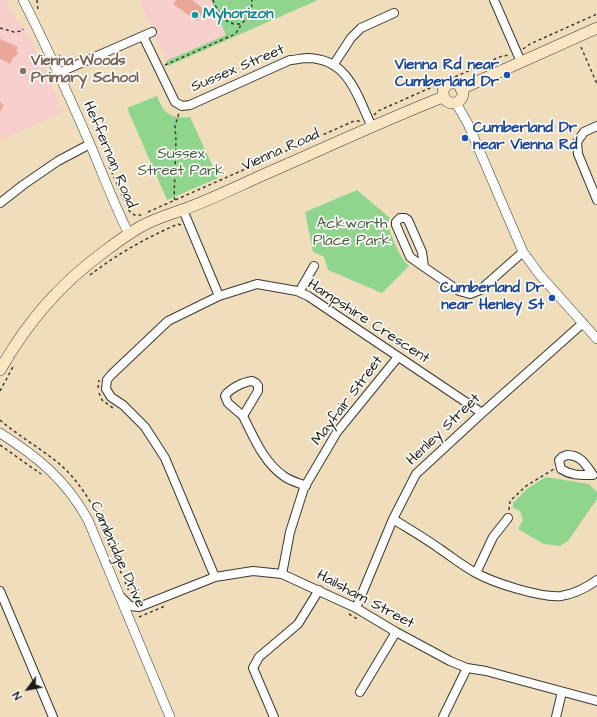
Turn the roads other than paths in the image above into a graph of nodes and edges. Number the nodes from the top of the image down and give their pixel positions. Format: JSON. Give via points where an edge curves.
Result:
{"nodes":[{"id":1,"x":24,"y":0,"type":"edge"},
{"id":2,"x":494,"y":0,"type":"edge"},
{"id":3,"x":394,"y":13,"type":"dead end"},
{"id":4,"x":597,"y":28,"type":"edge"},
{"id":5,"x":152,"y":32,"type":"dead end"},
{"id":6,"x":143,"y":36,"type":"junction"},
{"id":7,"x":521,"y":62,"type":"junction"},
{"id":8,"x":334,"y":64,"type":"junction"},
{"id":9,"x":58,"y":73,"type":"junction"},
{"id":10,"x":461,"y":89,"type":"junction"},
{"id":11,"x":444,"y":97,"type":"junction"},
{"id":12,"x":456,"y":103,"type":"junction"},
{"id":13,"x":597,"y":126,"type":"edge"},
{"id":14,"x":372,"y":127,"type":"junction"},
{"id":15,"x":90,"y":144,"type":"junction"},
{"id":16,"x":597,"y":200,"type":"edge"},
{"id":17,"x":0,"y":203,"type":"edge"},
{"id":18,"x":183,"y":210,"type":"junction"},
{"id":19,"x":129,"y":234,"type":"junction"},
{"id":20,"x":523,"y":252,"type":"junction"},
{"id":21,"x":314,"y":266,"type":"dead end"},
{"id":22,"x":424,"y":267,"type":"junction"},
{"id":23,"x":299,"y":292,"type":"junction"},
{"id":24,"x":219,"y":296,"type":"junction"},
{"id":25,"x":583,"y":323,"type":"junction"},
{"id":26,"x":597,"y":339,"type":"edge"},
{"id":27,"x":398,"y":357,"type":"junction"},
{"id":28,"x":0,"y":370,"type":"edge"},
{"id":29,"x":482,"y":413,"type":"junction"},
{"id":30,"x":243,"y":416,"type":"junction"},
{"id":31,"x":0,"y":433,"type":"edge"},
{"id":32,"x":595,"y":477,"type":"edge"},
{"id":33,"x":306,"y":486,"type":"junction"},
{"id":34,"x":508,"y":518,"type":"road end"},
{"id":35,"x":393,"y":519,"type":"junction"},
{"id":36,"x":476,"y":573,"type":"junction"},
{"id":37,"x":282,"y":574,"type":"junction"},
{"id":38,"x":216,"y":577,"type":"junction"},
{"id":39,"x":597,"y":580,"type":"edge"},
{"id":40,"x":319,"y":590,"type":"junction"},
{"id":41,"x":0,"y":591,"type":"edge"},
{"id":42,"x":120,"y":597,"type":"junction"},
{"id":43,"x":356,"y":608,"type":"junction"},
{"id":44,"x":396,"y":632,"type":"junction"},
{"id":45,"x":467,"y":668,"type":"junction"},
{"id":46,"x":360,"y":692,"type":"dead end"},
{"id":47,"x":562,"y":692,"type":"junction"},
{"id":48,"x":597,"y":701,"type":"edge"},
{"id":49,"x":53,"y":717,"type":"edge"},
{"id":50,"x":170,"y":717,"type":"edge"},
{"id":51,"x":274,"y":717,"type":"edge"},
{"id":52,"x":443,"y":717,"type":"edge"},
{"id":53,"x":556,"y":717,"type":"edge"}],
"edges":[{"from":1,"to":9,"type":"street","name":"Heffernan Road"},
{"from":2,"to":7,"type":"street"},
{"from":3,"to":8,"type":"street","via":[[361,28]]},
{"from":4,"to":7,"type":"main road"},
{"from":5,"to":6,"type":"street"},
{"from":6,"to":8,"type":"street","name":"Sussex Street","via":[[175,102],[182,106],[290,60],[320,59]]},
{"from":6,"to":9,"type":"street"},
{"from":7,"to":10,"type":"main road"},
{"from":8,"to":14,"type":"street","via":[[353,86]]},
{"from":9,"to":15,"type":"street","name":"Heffernan Road"},
{"from":10,"to":11,"type":"main road","via":[[457,84],[450,84],[443,90]]},
{"from":10,"to":12,"type":"main road","via":[[461,99]]},
{"from":11,"to":12,"type":"main road","via":[[450,103]]},
{"from":11,"to":14,"type":"main road","name":"Vienna Road"},
{"from":12,"to":20,"type":"street","via":[[468,124]]},
{"from":13,"to":16,"type":"street","via":[[584,132],[577,142],[578,154]]},
{"from":14,"to":18,"type":"main road","name":"Vienna Road"},
{"from":15,"to":17,"type":"street","via":[[58,161]]},
{"from":15,"to":19,"type":"street","name":"Heffernan Road"},
{"from":18,"to":19,"type":"main road","name":"Vienna Road","via":[[161,217]]},
{"from":18,"to":24,"type":"street"},
{"from":19,"to":28,"type":"main road","name":"Vienna Road","via":[[86,265],[43,306],[24,330]]},
{"from":20,"to":22,"type":"street","via":[[480,290],[470,294],[459,291]]},
{"from":20,"to":25,"type":"street"},
{"from":21,"to":23,"type":"street"},
{"from":22,"to":22,"type":"street","via":[[410,257],[396,226],[400,218],[408,220],[422,252]]},
{"from":23,"to":24,"type":"street","name":"Hampshire Crescent","via":[[257,284]]},
{"from":23,"to":27,"type":"street","name":"Hampshire Crescent"},
{"from":24,"to":38,"type":"street","name":"Hampshire Crescent","via":[[168,321],[106,380],[106,389],[111,397],[145,427],[165,458]]},
{"from":25,"to":26,"type":"street"},
{"from":25,"to":29,"type":"street","name":"Henley Street"},
{"from":27,"to":29,"type":"street","name":"Hampshire Crescent"},
{"from":27,"to":33,"type":"street","name":"Mayfair Street","via":[[337,432]]},
{"from":29,"to":35,"type":"street","name":"Henley Street","via":[[416,474]]},
{"from":30,"to":30,"type":"street","via":[[228,403],[225,396],[247,382],[256,382],[258,391]]},
{"from":30,"to":33,"type":"street","via":[[263,454],[272,465],[286,477]]},
{"from":31,"to":42,"type":"street","name":"Cambridge Drive","via":[[49,468],[68,489],[88,520]]},
{"from":32,"to":32,"type":"street","via":[[567,473],[561,470],[559,460],[574,455],[581,459]]},
{"from":33,"to":37,"type":"street","name":"Mayfair Street","via":[[290,532]]},
{"from":34,"to":36,"type":"street","via":[[493,537]]},
{"from":35,"to":36,"type":"street"},
{"from":35,"to":43,"type":"street","name":"Henley Street"},
{"from":36,"to":39,"type":"street","via":[[512,587],[548,596],[562,596],[578,591]]},
{"from":37,"to":38,"type":"street","name":"Hailsham Street","via":[[253,571]]},
{"from":37,"to":40,"type":"street","name":"Hailsham Street"},
{"from":38,"to":42,"type":"street","name":"Hailsham Street","via":[[138,607],[130,606]]},
{"from":40,"to":43,"type":"street","name":"Hailsham Street"},
{"from":40,"to":51,"type":"street","via":[[298,624],[259,656],[253,668]]},
{"from":41,"to":49,"type":"street"},
{"from":42,"to":50,"type":"street","name":"Cambridge Drive"},
{"from":43,"to":44,"type":"street","name":"Hailsham Street"},
{"from":44,"to":45,"type":"street","name":"Hailsham Street"},
{"from":44,"to":46,"type":"street"},
{"from":45,"to":47,"type":"street","name":"Hailsham Street"},
{"from":45,"to":52,"type":"street"},
{"from":47,"to":48,"type":"street","name":"Hailsham Street"},
{"from":47,"to":53,"type":"street"}]}
